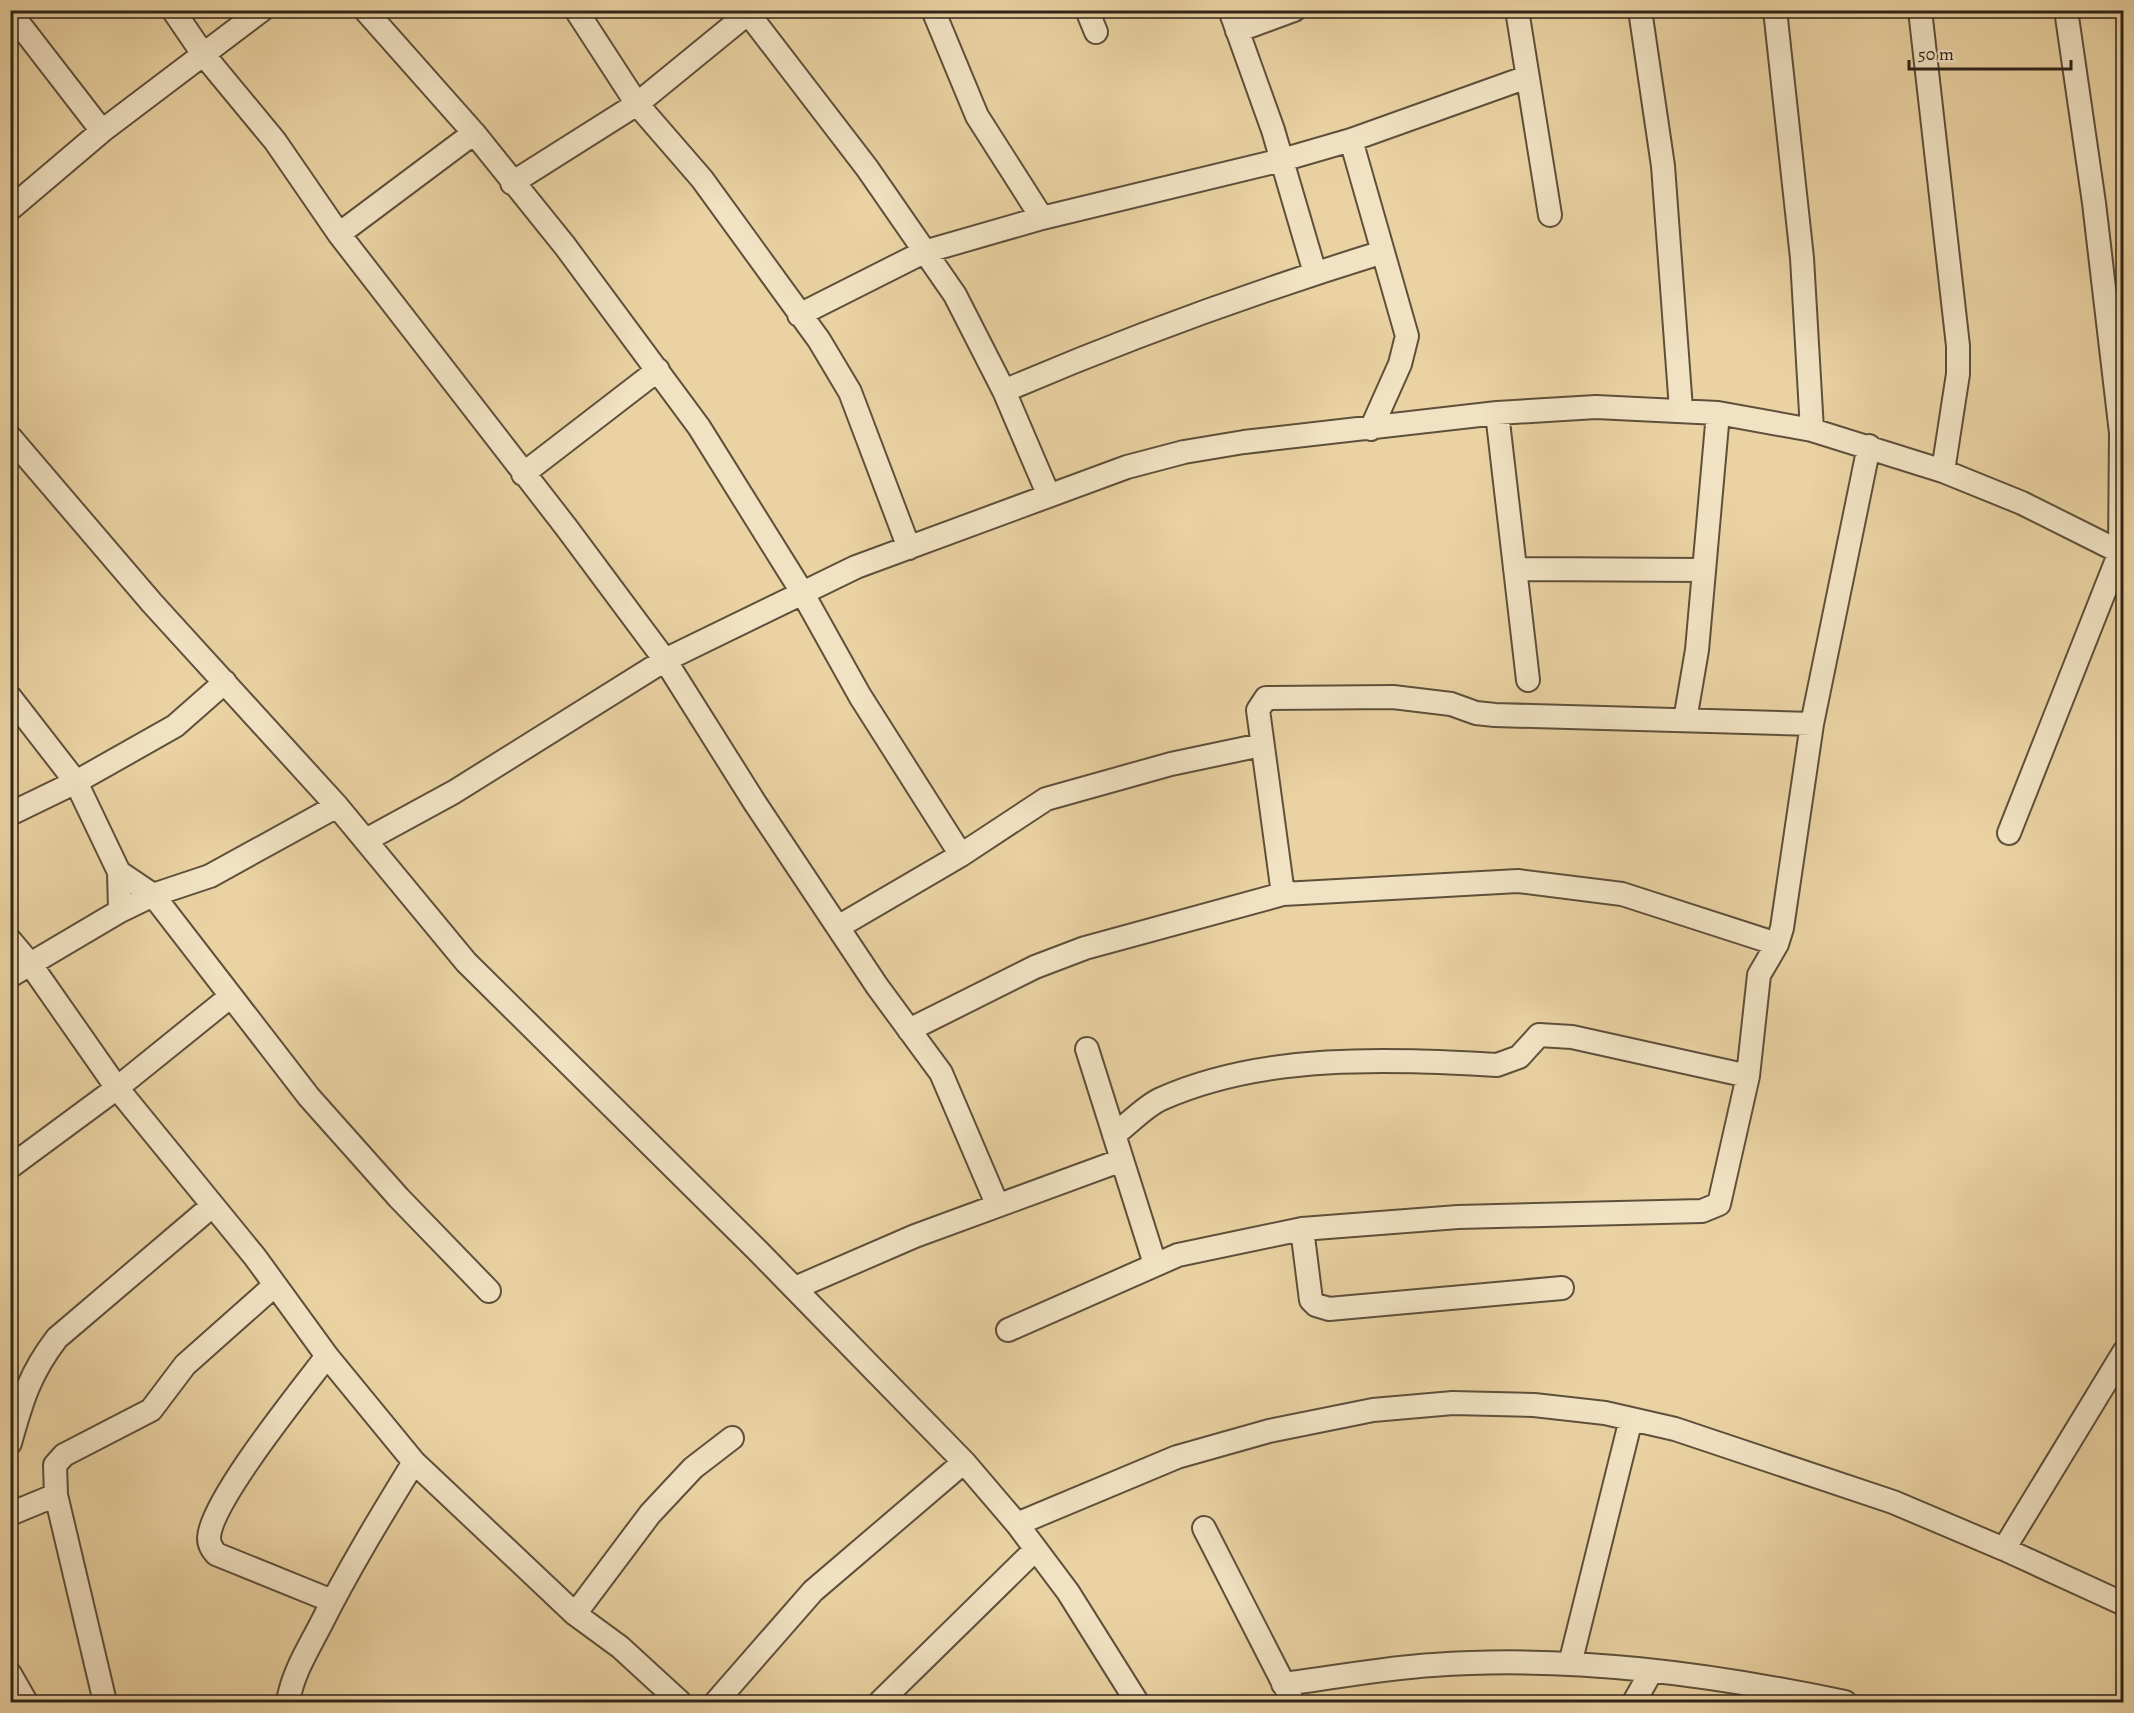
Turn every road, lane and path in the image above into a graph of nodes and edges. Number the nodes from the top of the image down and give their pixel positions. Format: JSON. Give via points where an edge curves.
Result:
{"nodes":[{"id":1,"x":173,"y":10,"type":"edge"},
{"id":2,"x":262,"y":10,"type":"edge"},
{"id":3,"x":365,"y":10,"type":"edge"},
{"id":4,"x":576,"y":10,"type":"edge"},
{"id":5,"x":933,"y":10,"type":"edge"},
{"id":6,"x":1087,"y":10,"type":"edge"},
{"id":7,"x":1294,"y":10,"type":"edge"},
{"id":8,"x":1516,"y":10,"type":"edge"},
{"id":9,"x":1640,"y":10,"type":"edge"},
{"id":10,"x":1775,"y":10,"type":"edge"},
{"id":11,"x":1920,"y":10,"type":"edge"},
{"id":12,"x":2066,"y":10,"type":"edge"},
{"id":13,"x":10,"y":12,"type":"edge"},
{"id":14,"x":740,"y":14,"type":"edge"},
{"id":15,"x":1234,"y":20,"type":"edge"},
{"id":16,"x":1096,"y":32,"type":"dead end"},
{"id":17,"x":204,"y":54,"type":"junction"},
{"id":18,"x":1527,"y":77,"type":"junction"},
{"id":19,"x":637,"y":104,"type":"junction"},
{"id":20,"x":102,"y":131,"type":"junction"},
{"id":21,"x":474,"y":133,"type":"junction"},
{"id":22,"x":1351,"y":140,"type":"junction"},
{"id":23,"x":1282,"y":160,"type":"junction"},
{"id":24,"x":512,"y":183,"type":"junction"},
{"id":25,"x":10,"y":209,"type":"edge"},
{"id":26,"x":1550,"y":214,"type":"dead end"},
{"id":27,"x":1042,"y":218,"type":"junction"},
{"id":28,"x":339,"y":234,"type":"junction"},
{"id":29,"x":924,"y":252,"type":"junction"},
{"id":30,"x":1383,"y":252,"type":"junction"},
{"id":31,"x":1315,"y":273,"type":"junction"},
{"id":32,"x":799,"y":315,"type":"junction"},
{"id":33,"x":658,"y":370,"type":"junction"},
{"id":34,"x":1004,"y":391,"type":"junction"},
{"id":35,"x":1681,"y":409,"type":"junction"},
{"id":36,"x":1497,"y":413,"type":"junction"},
{"id":37,"x":1718,"y":413,"type":"junction"},
{"id":38,"x":1371,"y":429,"type":"junction"},
{"id":39,"x":1812,"y":430,"type":"junction"},
{"id":40,"x":10,"y":437,"type":"edge"},
{"id":41,"x":1869,"y":446,"type":"junction"},
{"id":42,"x":1943,"y":471,"type":"junction"},
{"id":43,"x":523,"y":474,"type":"junction"},
{"id":44,"x":2123,"y":482,"type":"edge"},
{"id":45,"x":1049,"y":496,"type":"junction"},
{"id":46,"x":909,"y":548,"type":"junction"},
{"id":47,"x":2122,"y":553,"type":"edge"},
{"id":48,"x":1515,"y":569,"type":"junction"},
{"id":49,"x":1704,"y":570,"type":"junction"},
{"id":50,"x":802,"y":592,"type":"junction"},
{"id":51,"x":665,"y":660,"type":"junction"},
{"id":52,"x":1528,"y":680,"type":"dead end"},
{"id":53,"x":225,"y":682,"type":"junction"},
{"id":54,"x":10,"y":697,"type":"edge"},
{"id":55,"x":1685,"y":720,"type":"junction"},
{"id":56,"x":1812,"y":724,"type":"junction"},
{"id":57,"x":1261,"y":745,"type":"junction"},
{"id":58,"x":76,"y":782,"type":"junction"},
{"id":59,"x":337,"y":806,"type":"junction"},
{"id":60,"x":10,"y":814,"type":"edge"},
{"id":61,"x":2009,"y":833,"type":"dead end"},
{"id":62,"x":366,"y":840,"type":"junction"},
{"id":63,"x":961,"y":855,"type":"junction"},
{"id":64,"x":119,"y":872,"type":"junction"},
{"id":65,"x":1283,"y":894,"type":"junction"},
{"id":66,"x":153,"y":895,"type":"junction"},
{"id":67,"x":120,"y":911,"type":"junction"},
{"id":68,"x":838,"y":927,"type":"junction"},
{"id":69,"x":10,"y":940,"type":"edge"},
{"id":70,"x":1777,"y":944,"type":"junction"},
{"id":71,"x":31,"y":965,"type":"junction"},
{"id":72,"x":10,"y":976,"type":"edge"},
{"id":73,"x":231,"y":996,"type":"junction"},
{"id":74,"x":909,"y":1030,"type":"junction"},
{"id":75,"x":1087,"y":1049,"type":"dead end"},
{"id":76,"x":1748,"y":1076,"type":"junction"},
{"id":77,"x":117,"y":1088,"type":"junction"},
{"id":78,"x":1114,"y":1135,"type":"junction"},
{"id":79,"x":1122,"y":1160,"type":"junction"},
{"id":80,"x":10,"y":1167,"type":"edge"},
{"id":81,"x":997,"y":1204,"type":"junction"},
{"id":82,"x":212,"y":1206,"type":"junction"},
{"id":83,"x":1302,"y":1229,"type":"junction"},
{"id":84,"x":1155,"y":1264,"type":"junction"},
{"id":85,"x":275,"y":1285,"type":"junction"},
{"id":86,"x":795,"y":1288,"type":"junction"},
{"id":87,"x":1562,"y":1288,"type":"dead end"},
{"id":88,"x":489,"y":1291,"type":"dead end"},
{"id":89,"x":1008,"y":1329,"type":"dead end"},
{"id":90,"x":2124,"y":1352,"type":"edge"},
{"id":91,"x":327,"y":1356,"type":"junction"},
{"id":92,"x":1631,"y":1419,"type":"junction"},
{"id":93,"x":732,"y":1438,"type":"dead end"},
{"id":94,"x":10,"y":1443,"type":"edge"},
{"id":95,"x":414,"y":1462,"type":"junction"},
{"id":96,"x":964,"y":1462,"type":"junction"},
{"id":97,"x":56,"y":1495,"type":"junction"},
{"id":98,"x":10,"y":1514,"type":"edge"},
{"id":99,"x":1017,"y":1524,"type":"junction"},
{"id":100,"x":1204,"y":1528,"type":"dead end"},
{"id":101,"x":2004,"y":1549,"type":"junction"},
{"id":102,"x":1035,"y":1550,"type":"junction"},
{"id":103,"x":332,"y":1601,"type":"junction"},
{"id":104,"x":2124,"y":1604,"type":"edge"},
{"id":105,"x":575,"y":1614,"type":"junction"},
{"id":106,"x":1570,"y":1664,"type":"junction"},
{"id":107,"x":1651,"y":1672,"type":"junction"},
{"id":108,"x":10,"y":1674,"type":"edge"},
{"id":109,"x":1288,"y":1693,"type":"edge"},
{"id":110,"x":26,"y":1702,"type":"edge"},
{"id":111,"x":105,"y":1702,"type":"edge"},
{"id":112,"x":288,"y":1702,"type":"edge"},
{"id":113,"x":680,"y":1702,"type":"edge"},
{"id":114,"x":716,"y":1702,"type":"edge"},
{"id":115,"x":880,"y":1702,"type":"edge"},
{"id":116,"x":1137,"y":1702,"type":"edge"},
{"id":117,"x":1634,"y":1702,"type":"edge"},
{"id":118,"x":1845,"y":1702,"type":"edge"}],
"edges":[{"from":1,"to":17,"type":"street"},
{"from":2,"to":17,"type":"street"},
{"from":3,"to":21,"type":"street"},
{"from":4,"to":19,"type":"street"},
{"from":5,"to":27,"type":"street","via":[[977,116]]},
{"from":6,"to":16,"type":"street"},
{"from":7,"to":15,"type":"street"},
{"from":8,"to":18,"type":"street"},
{"from":9,"to":35,"type":"street","via":[[1663,166]]},
{"from":10,"to":39,"type":"street","via":[[1802,258]]},
{"from":11,"to":42,"type":"street","via":[[1958,346],[1958,374]]},
{"from":12,"to":44,"type":"street","via":[[2094,203]]},
{"from":13,"to":20,"type":"street"},
{"from":14,"to":19,"type":"street"},
{"from":14,"to":29,"type":"street","via":[[867,168]]},
{"from":15,"to":23,"type":"street"},
{"from":17,"to":20,"type":"street"},
{"from":17,"to":28,"type":"street","via":[[275,141]]},
{"from":18,"to":22,"type":"street"},
{"from":18,"to":26,"type":"street"},
{"from":19,"to":24,"type":"street"},
{"from":19,"to":32,"type":"street","via":[[702,179]]},
{"from":20,"to":25,"type":"street"},
{"from":21,"to":24,"type":"street"},
{"from":21,"to":28,"type":"street"},
{"from":22,"to":23,"type":"street"},
{"from":22,"to":30,"type":"street"},
{"from":23,"to":27,"type":"street"},
{"from":23,"to":31,"type":"street"},
{"from":24,"to":33,"type":"street","via":[[565,246]]},
{"from":27,"to":29,"type":"street"},
{"from":28,"to":43,"type":"street"},
{"from":29,"to":32,"type":"street"},
{"from":29,"to":34,"type":"street","via":[[955,295]]},
{"from":30,"to":31,"type":"street"},
{"from":30,"to":38,"type":"street","via":[[1407,336],[1406,348]]},
{"from":31,"to":34,"type":"street","via":[[1086,356]]},
{"from":32,"to":46,"type":"street","via":[[850,392]]},
{"from":33,"to":43,"type":"street"},
{"from":33,"to":50,"type":"street","via":[[699,427]]},
{"from":34,"to":45,"type":"street"},
{"from":35,"to":36,"type":"street","via":[[1596,407]]},
{"from":35,"to":37,"type":"street"},
{"from":36,"to":38,"type":"street"},
{"from":36,"to":48,"type":"street"},
{"from":37,"to":39,"type":"street"},
{"from":37,"to":49,"type":"street"},
{"from":38,"to":45,"type":"street","via":[[1184,452],[1128,467]]},
{"from":39,"to":41,"type":"street"},
{"from":40,"to":53,"type":"street"},
{"from":41,"to":42,"type":"street"},
{"from":41,"to":56,"type":"street"},
{"from":42,"to":47,"type":"street","via":[[2022,503]]},
{"from":43,"to":51,"type":"street"},
{"from":44,"to":47,"type":"street"},
{"from":45,"to":46,"type":"street"},
{"from":46,"to":50,"type":"street"},
{"from":47,"to":61,"type":"street"},
{"from":48,"to":49,"type":"street"},
{"from":48,"to":52,"type":"street"},
{"from":49,"to":55,"type":"street","via":[[1697,650]]},
{"from":50,"to":51,"type":"street"},
{"from":50,"to":63,"type":"street","via":[[860,696]]},
{"from":51,"to":62,"type":"street","via":[[454,792]]},
{"from":51,"to":68,"type":"street"},
{"from":53,"to":58,"type":"street","via":[[175,726]]},
{"from":53,"to":59,"type":"street"},
{"from":54,"to":58,"type":"street"},
{"from":55,"to":56,"type":"street"},
{"from":55,"to":57,"type":"street","via":[[1495,715],[1451,704],[1393,697],[1273,697],[1261,702],[1258,710]]},
{"from":56,"to":70,"type":"street"},
{"from":57,"to":63,"type":"street","via":[[1046,799]]},
{"from":57,"to":65,"type":"street"},
{"from":58,"to":60,"type":"street"},
{"from":58,"to":64,"type":"street"},
{"from":59,"to":62,"type":"street"},
{"from":59,"to":66,"type":"street","via":[[210,876]]},
{"from":62,"to":86,"type":"street","via":[[466,962]]},
{"from":63,"to":68,"type":"street"},
{"from":64,"to":66,"type":"street"},
{"from":64,"to":67,"type":"street"},
{"from":65,"to":70,"type":"street","via":[[1518,881],[1622,894]]},
{"from":65,"to":74,"type":"street","via":[[1085,948],[1035,967]]},
{"from":66,"to":67,"type":"street"},
{"from":66,"to":73,"type":"street"},
{"from":67,"to":71,"type":"street"},
{"from":68,"to":74,"type":"street"},
{"from":69,"to":71,"type":"street"},
{"from":70,"to":76,"type":"street","via":[[1759,975]]},
{"from":71,"to":72,"type":"street"},
{"from":71,"to":77,"type":"street"},
{"from":73,"to":77,"type":"street"},
{"from":73,"to":88,"type":"street","via":[[309,1097]]},
{"from":74,"to":81,"type":"street","via":[[941,1073]]},
{"from":75,"to":78,"type":"street"},
{"from":76,"to":78,"type":"street","via":[[1572,1037],[1539,1035],[1519,1057],[1497,1065],[1320,1062],[1212,1082],[1160,1099]]},
{"from":76,"to":83,"type":"street","via":[[1719,1204],[1712,1209],[1458,1217]]},
{"from":77,"to":80,"type":"street"},
{"from":77,"to":82,"type":"street"},
{"from":78,"to":79,"type":"street"},
{"from":79,"to":81,"type":"street"},
{"from":79,"to":84,"type":"street"},
{"from":81,"to":86,"type":"street"},
{"from":82,"to":85,"type":"street"},
{"from":82,"to":94,"type":"street","via":[[57,1338],[38,1363],[21,1402]]},
{"from":83,"to":84,"type":"street","via":[[1178,1255]]},
{"from":83,"to":87,"type":"street","via":[[1311,1300],[1329,1309]]},
{"from":84,"to":89,"type":"street"},
{"from":85,"to":91,"type":"street"},
{"from":85,"to":97,"type":"street","via":[[186,1365],[151,1410],[58,1460],[54,1470]]},
{"from":86,"to":96,"type":"street"},
{"from":90,"to":101,"type":"street"},
{"from":91,"to":95,"type":"street"},
{"from":91,"to":103,"type":"street","via":[[258,1448],[214,1520],[209,1537],[216,1554]]},
{"from":92,"to":99,"type":"street","via":[[1534,1405],[1453,1403],[1373,1410],[1269,1431],[1177,1456]]},
{"from":92,"to":101,"type":"street","via":[[1675,1429],[1893,1502]]},
{"from":92,"to":106,"type":"street"},
{"from":93,"to":105,"type":"street","via":[[693,1468],[650,1514]]},
{"from":95,"to":103,"type":"street"},
{"from":95,"to":105,"type":"street"},
{"from":96,"to":99,"type":"street"},
{"from":96,"to":114,"type":"street","via":[[813,1591]]},
{"from":97,"to":98,"type":"street"},
{"from":97,"to":111,"type":"street"},
{"from":99,"to":102,"type":"street"},
{"from":100,"to":109,"type":"street"},
{"from":101,"to":104,"type":"street"},
{"from":102,"to":115,"type":"street"},
{"from":102,"to":116,"type":"street","via":[[1068,1592]]},
{"from":103,"to":112,"type":"street","via":[[295,1674]]},
{"from":105,"to":113,"type":"street","via":[[620,1647]]},
{"from":106,"to":107,"type":"street"},
{"from":106,"to":109,"type":"street","via":[[1433,1665]]},
{"from":107,"to":117,"type":"street"},
{"from":107,"to":118,"type":"street","via":[[1754,1684]]},
{"from":108,"to":110,"type":"street"}]}
